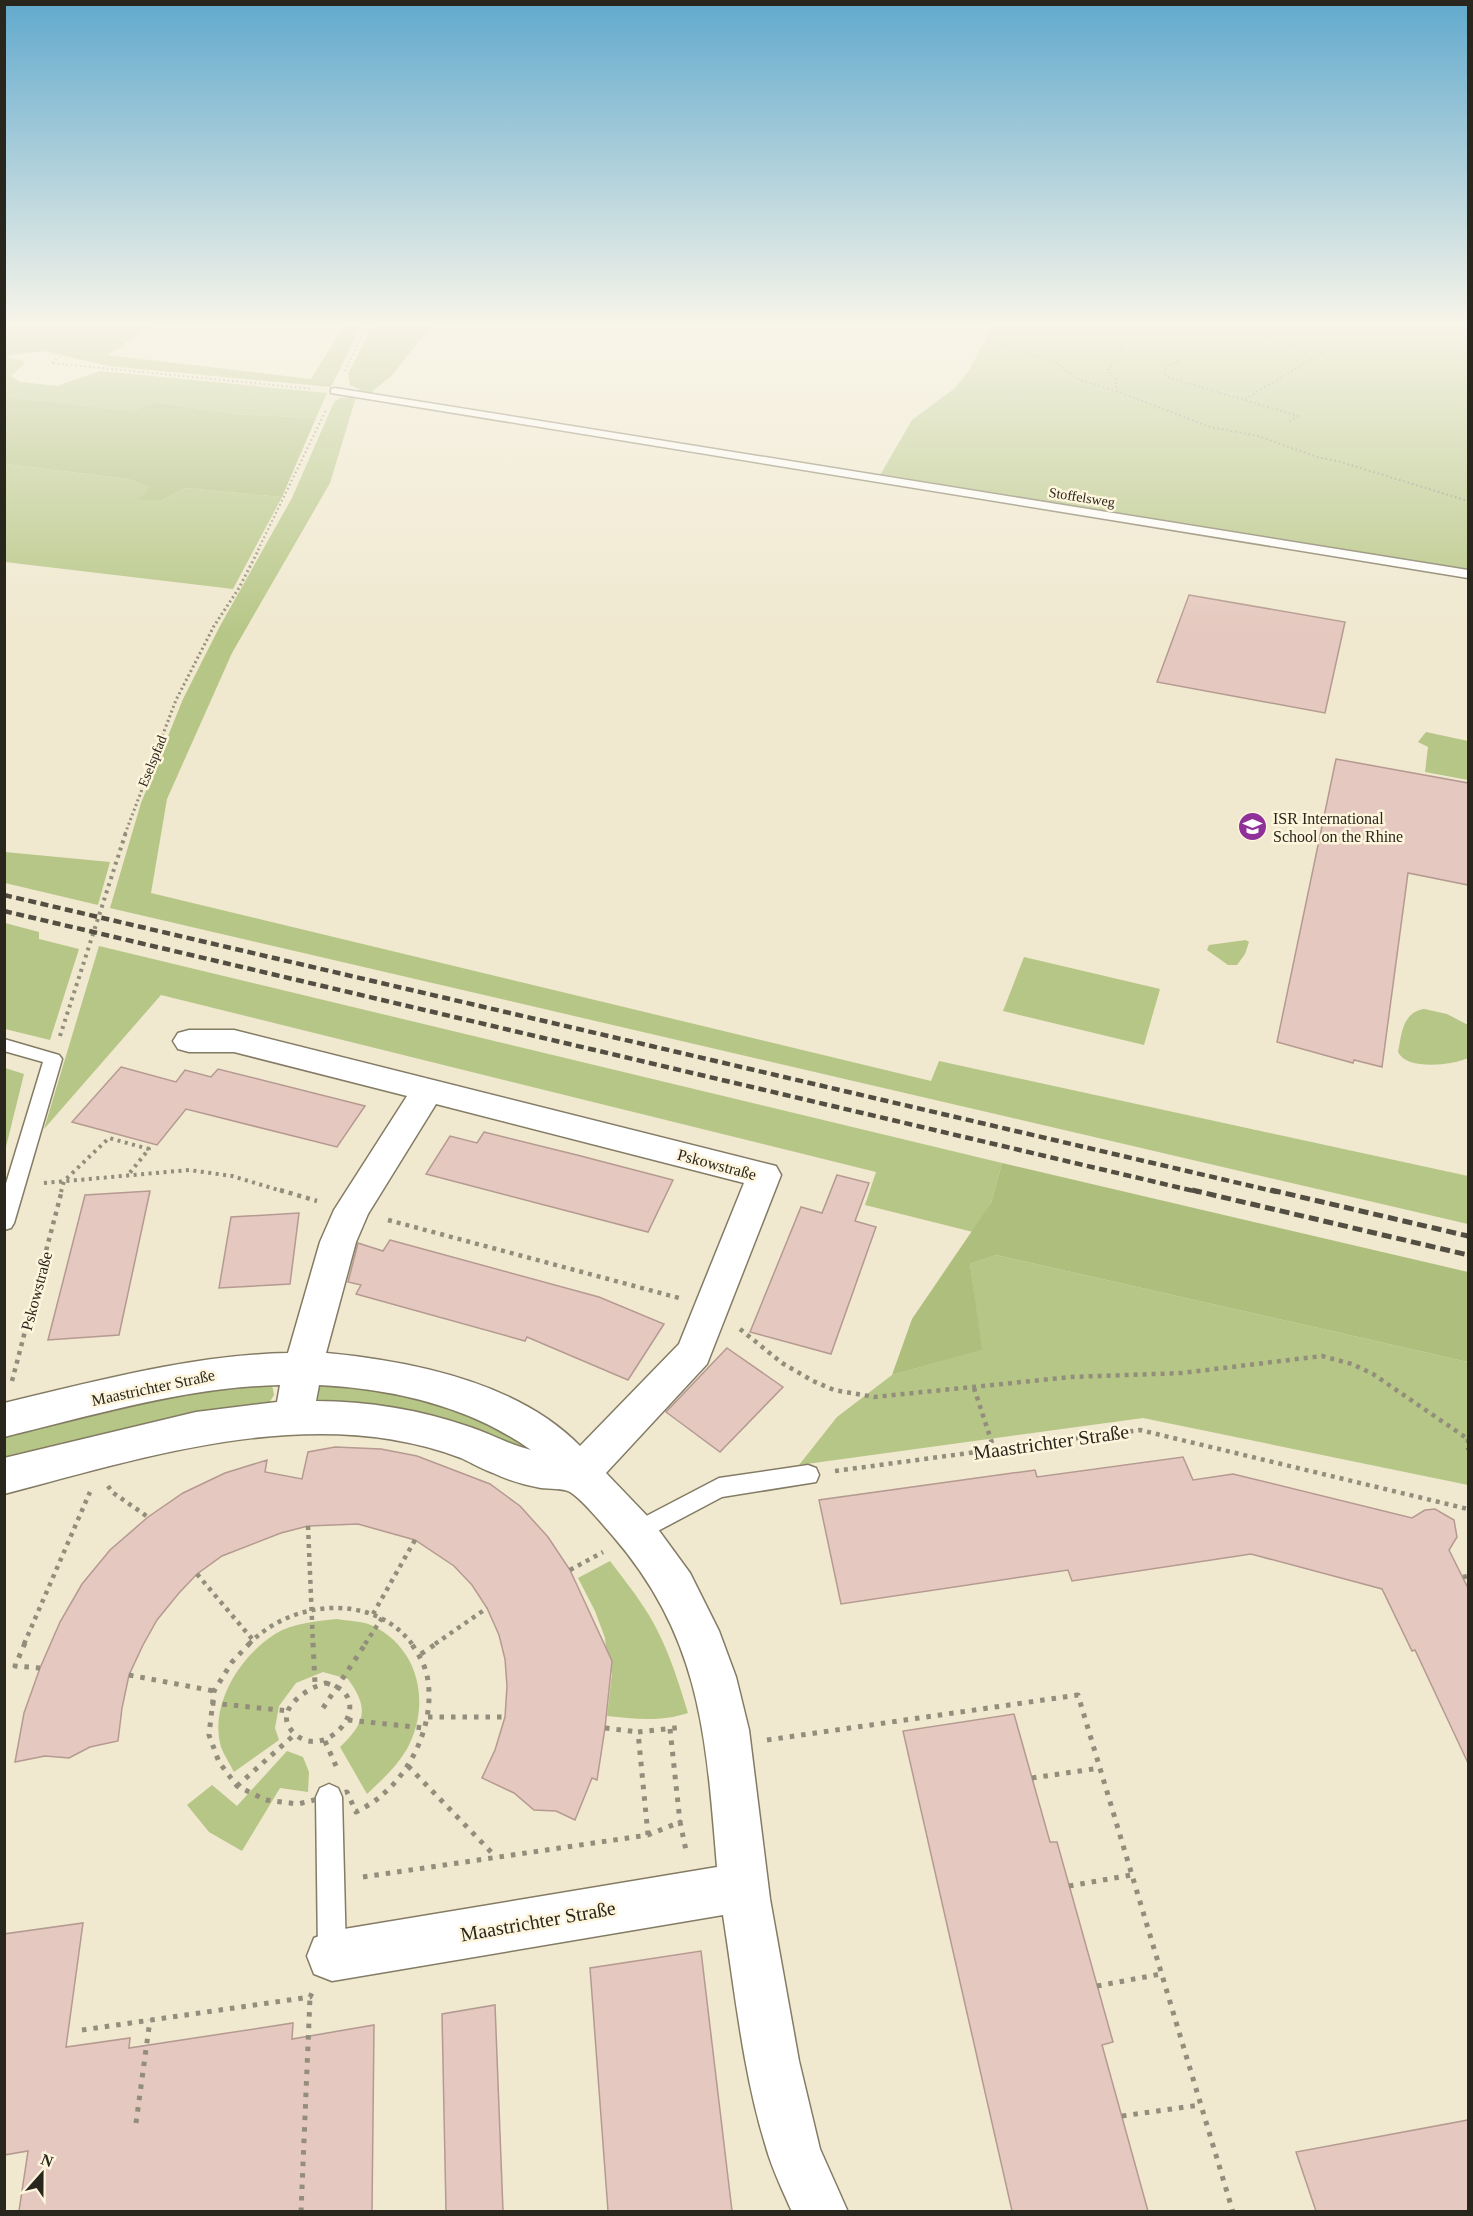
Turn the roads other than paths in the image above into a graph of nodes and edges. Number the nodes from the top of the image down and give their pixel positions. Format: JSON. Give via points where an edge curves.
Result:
{"nodes":[{"id":1,"x":573,"y":429,"type":"edge"},
{"id":2,"x":1468,"y":574,"type":"edge"},
{"id":3,"x":189,"y":1041,"type":"dead end"},
{"id":4,"x":4,"y":1045,"type":"edge"},
{"id":5,"x":428,"y":1090,"type":"junction"},
{"id":6,"x":4,"y":1223,"type":"edge"},
{"id":7,"x":303,"y":1368,"type":"junction"},
{"id":8,"x":7,"y":1406,"type":"edge"},
{"id":9,"x":294,"y":1417,"type":"junction"},
{"id":10,"x":579,"y":1474,"type":"junction"},
{"id":11,"x":808,"y":1475,"type":"road end"},
{"id":12,"x":4,"y":1476,"type":"edge"},
{"id":13,"x":637,"y":1532,"type":"junction"},
{"id":14,"x":329,"y":1797,"type":"road end"},
{"id":15,"x":719,"y":1891,"type":"junction"},
{"id":16,"x":332,"y":1956,"type":"joint"},
{"id":17,"x":821,"y":2211,"type":"edge"}],
"edges":[{"from":1,"to":2,"type":"lane","name":"Stoffelsweg"},
{"from":3,"to":5,"type":"street","name":"Pskowstraße","via":[[234,1041]]},
{"from":4,"to":6,"type":"lane","via":[[53,1059]]},
{"from":5,"to":7,"type":"street","via":[[352,1210],[338,1242]]},
{"from":5,"to":10,"type":"street","name":"Pskowstraße","via":[[764,1175],[694,1353]]},
{"from":7,"to":8,"type":"street","name":"Maastrichter Straße","via":[[244,1370]]},
{"from":7,"to":9,"type":"street"},
{"from":7,"to":10,"type":"street","name":"Maastrichter Straße","via":[[358,1370],[453,1392],[539,1433]]},
{"from":9,"to":10,"type":"street","via":[[389,1423],[461,1442],[517,1464]]},
{"from":9,"to":12,"type":"street","via":[[206,1428],[101,1463]]},
{"from":10,"to":13,"type":"street","name":"Maastrichter Straße"},
{"from":11,"to":13,"type":"lane","via":[[719,1488]]},
{"from":13,"to":15,"type":"street","name":"Maastrichter Straße","via":[[690,1615],[708,1659],[726,1733]]},
{"from":14,"to":16,"type":"lane"},
{"from":15,"to":16,"type":"street","name":"Maastrichter Straße"},
{"from":15,"to":17,"type":"street","name":"Maastrichter Straße","via":[[773,2065],[794,2151]]}]}
